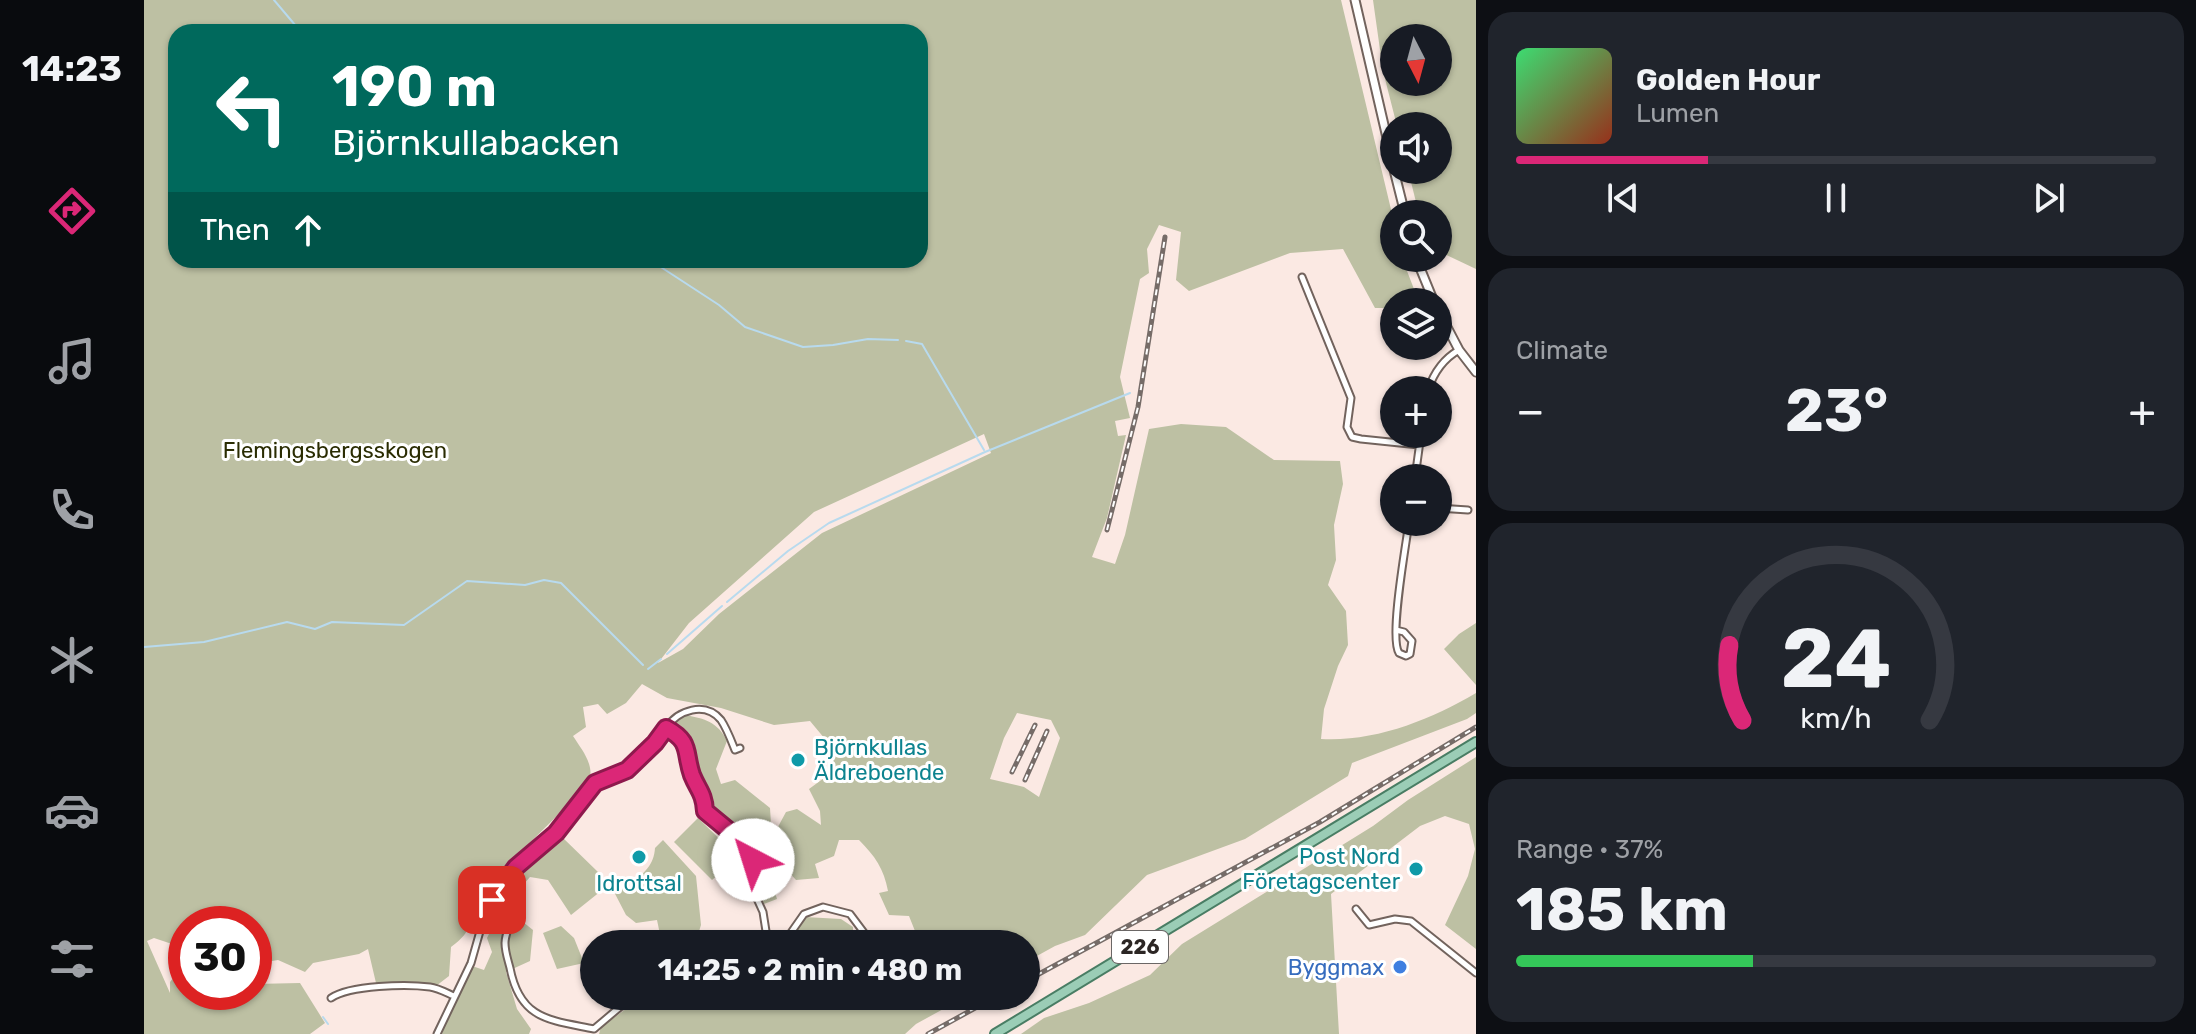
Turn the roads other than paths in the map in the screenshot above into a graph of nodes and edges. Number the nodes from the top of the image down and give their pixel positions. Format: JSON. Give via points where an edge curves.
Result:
{"nodes":[{"id":1,"x":1355,"y":0,"type":"edge"},
{"id":2,"x":1381,"y":112,"type":"edge"},
{"id":3,"x":1302,"y":277,"type":"dead end"},
{"id":4,"x":1452,"y":337,"type":"edge"},
{"id":5,"x":1459,"y":350,"type":"junction"},
{"id":6,"x":1476,"y":372,"type":"edge"},
{"id":7,"x":1434,"y":376,"type":"edge"},
{"id":8,"x":1380,"y":441,"type":"edge"},
{"id":9,"x":1452,"y":509,"type":"edge"},
{"id":10,"x":1468,"y":510,"type":"dead end"},
{"id":11,"x":1407,"y":536,"type":"edge"},
{"id":12,"x":1396,"y":630,"type":"junction"},
{"id":13,"x":666,"y":728,"type":"junction"},
{"id":14,"x":1476,"y":742,"type":"edge"},
{"id":15,"x":740,"y":748,"type":"dead end"},
{"id":16,"x":502,"y":886,"type":"junction"},
{"id":17,"x":1356,"y":909,"type":"dead end"},
{"id":18,"x":766,"y":930,"type":"edge"},
{"id":19,"x":793,"y":930,"type":"edge"},
{"id":20,"x":862,"y":930,"type":"edge"},
{"id":21,"x":1476,"y":973,"type":"edge"},
{"id":22,"x":454,"y":996,"type":"junction"},
{"id":23,"x":331,"y":998,"type":"dead end"},
{"id":24,"x":617,"y":1010,"type":"edge"},
{"id":25,"x":594,"y":1032,"type":"edge"},
{"id":26,"x":437,"y":1034,"type":"edge"},
{"id":27,"x":995,"y":1034,"type":"edge"}],
"edges":[{"from":1,"to":2,"type":"street"},
{"from":3,"to":8,"type":"street","via":[[1351,398],[1349,432]]},
{"from":4,"to":5,"type":"street"},
{"from":5,"to":6,"type":"street"},
{"from":5,"to":7,"type":"street"},
{"from":9,"to":10,"type":"street"},
{"from":11,"to":12,"type":"street"},
{"from":12,"to":12,"type":"street","via":[[1396,649],[1410,654],[1412,641]]},
{"from":13,"to":15,"type":"street","via":[[685,710],[709,712],[722,722],[735,750]]},
{"from":13,"to":16,"type":"street","via":[[620,774],[595,783],[556,833]]},
{"from":13,"to":18,"type":"street","via":[[686,745],[705,811],[750,849],[753,890]]},
{"from":14,"to":27,"type":"main road","number":"226"},
{"from":16,"to":22,"type":"street","via":[[486,910],[471,963]]},
{"from":16,"to":25,"type":"street","via":[[514,907],[505,940],[517,993],[533,1012]]},
{"from":17,"to":21,"type":"street","via":[[1369,925],[1411,921]]},
{"from":19,"to":20,"type":"street","via":[[804,914],[823,907],[850,914]]},
{"from":22,"to":23,"type":"street","via":[[433,987],[377,987],[354,988]]},
{"from":22,"to":26,"type":"street"},
{"from":24,"to":25,"type":"street"}]}
